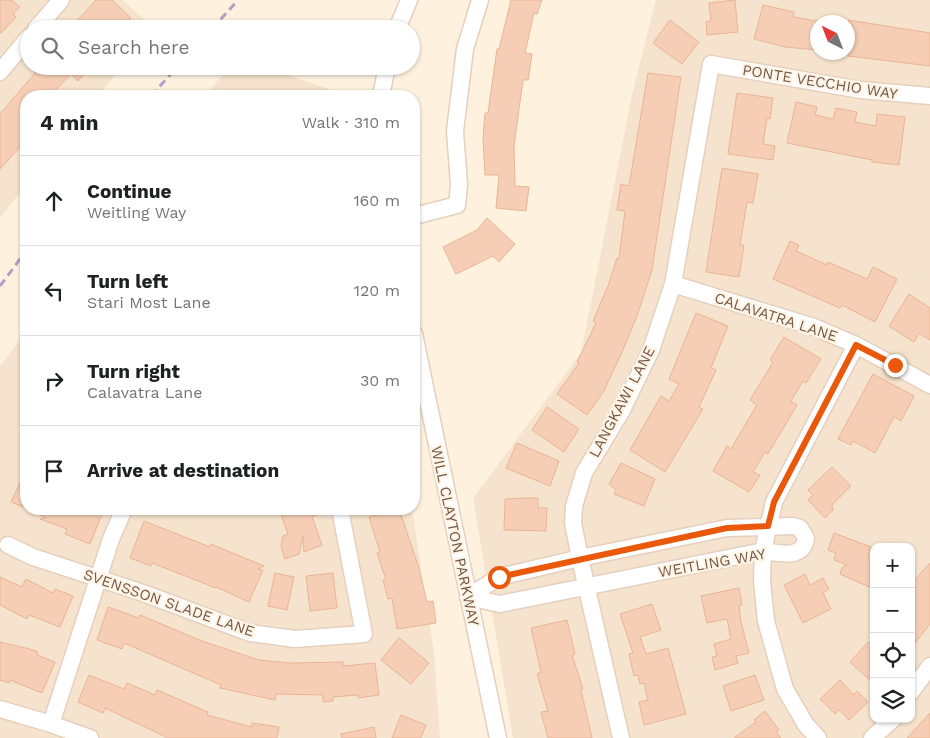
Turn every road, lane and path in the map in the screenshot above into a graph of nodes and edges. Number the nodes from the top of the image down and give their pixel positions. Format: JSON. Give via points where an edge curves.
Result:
{"nodes":[{"id":1,"x":61,"y":0,"type":"edge"},
{"id":2,"x":409,"y":0,"type":"edge"},
{"id":3,"x":480,"y":0,"type":"edge"},
{"id":4,"x":44,"y":20,"type":"edge"},
{"id":5,"x":401,"y":20,"type":"edge"},
{"id":6,"x":20,"y":48,"type":"edge"},
{"id":7,"x":711,"y":64,"type":"joint"},
{"id":8,"x":0,"y":72,"type":"edge"},
{"id":9,"x":385,"y":75,"type":"edge"},
{"id":10,"x":382,"y":90,"type":"edge"},
{"id":11,"x":930,"y":96,"type":"edge"},
{"id":12,"x":420,"y":214,"type":"edge"},
{"id":13,"x":673,"y":284,"type":"junction"},
{"id":14,"x":856,"y":345,"type":"junction"},
{"id":15,"x":930,"y":385,"type":"edge"},
{"id":16,"x":420,"y":395,"type":"edge"},
{"id":17,"x":122,"y":515,"type":"edge"},
{"id":18,"x":341,"y":515,"type":"edge"},
{"id":19,"x":768,"y":526,"type":"junction"},
{"id":20,"x":8,"y":545,"type":"dead end"},
{"id":21,"x":763,"y":551,"type":"junction"},
{"id":22,"x":580,"y":558,"type":"junction"},
{"id":23,"x":98,"y":578,"type":"junction"},
{"id":24,"x":587,"y":587,"type":"junction"},
{"id":25,"x":468,"y":597,"type":"junction"},
{"id":26,"x":930,"y":666,"type":"edge"},
{"id":27,"x":915,"y":687,"type":"edge"},
{"id":28,"x":0,"y":709,"type":"edge"},
{"id":29,"x":889,"y":723,"type":"edge"},
{"id":30,"x":52,"y":724,"type":"junction"},
{"id":31,"x":90,"y":738,"type":"edge"},
{"id":32,"x":498,"y":738,"type":"edge"},
{"id":33,"x":621,"y":738,"type":"edge"},
{"id":34,"x":818,"y":738,"type":"edge"},
{"id":35,"x":872,"y":738,"type":"edge"}],
"edges":[{"from":1,"to":4,"type":"street"},
{"from":2,"to":5,"type":"street"},
{"from":3,"to":12,"type":"street","via":[[466,49],[455,131],[460,184],[457,205]]},
{"from":6,"to":8,"type":"street"},
{"from":7,"to":11,"type":"street","name":"PONTE VECCHIO WAY","via":[[861,90]]},
{"from":7,"to":13,"type":"street","name":"LANGKAWI LANE"},
{"from":9,"to":10,"type":"street"},
{"from":13,"to":14,"type":"street","name":"CALAVATRA LANE","via":[[814,327]]},
{"from":13,"to":22,"type":"street","name":"LANGKAWI LANE","via":[[636,384],[576,491],[573,523]]},
{"from":14,"to":15,"type":"street","name":"CALAVATRA LANE"},
{"from":14,"to":19,"type":"street","via":[[774,502]]},
{"from":16,"to":25,"type":"street","name":"WILL CLAYTON PARKWAY"},
{"from":17,"to":23,"type":"street"},
{"from":18,"to":23,"type":"street","name":"SVENSSON SLADE LANE","via":[[364,634],[295,639],[250,633]]},
{"from":19,"to":21,"type":"street"},
{"from":19,"to":21,"type":"street","name":"WEITLING WAY","via":[[800,528],[806,538],[805,544],[797,553]]},
{"from":19,"to":22,"type":"street","name":"WEITLING WAY","via":[[727,528]]},
{"from":20,"to":23,"type":"street","name":"SVENSSON SLADE LANE"},
{"from":21,"to":24,"type":"street","name":"WEITLING WAY"},
{"from":21,"to":34,"type":"street","via":[[766,621],[783,681],[806,725]]},
{"from":22,"to":24,"type":"street","name":"LANGKAWI LANE"},
{"from":22,"to":25,"type":"street","name":"WEITLING WAY","via":[[499,577]]},
{"from":23,"to":30,"type":"street"},
{"from":24,"to":25,"type":"street","name":"WEITLING WAY","via":[[500,604]]},
{"from":24,"to":33,"type":"street","name":"LANGKAWI LANE"},
{"from":25,"to":32,"type":"street","name":"WILL CLAYTON PARKWAY"},
{"from":26,"to":27,"type":"street"},
{"from":28,"to":30,"type":"street"},
{"from":29,"to":35,"type":"street"},
{"from":30,"to":31,"type":"street"}]}
